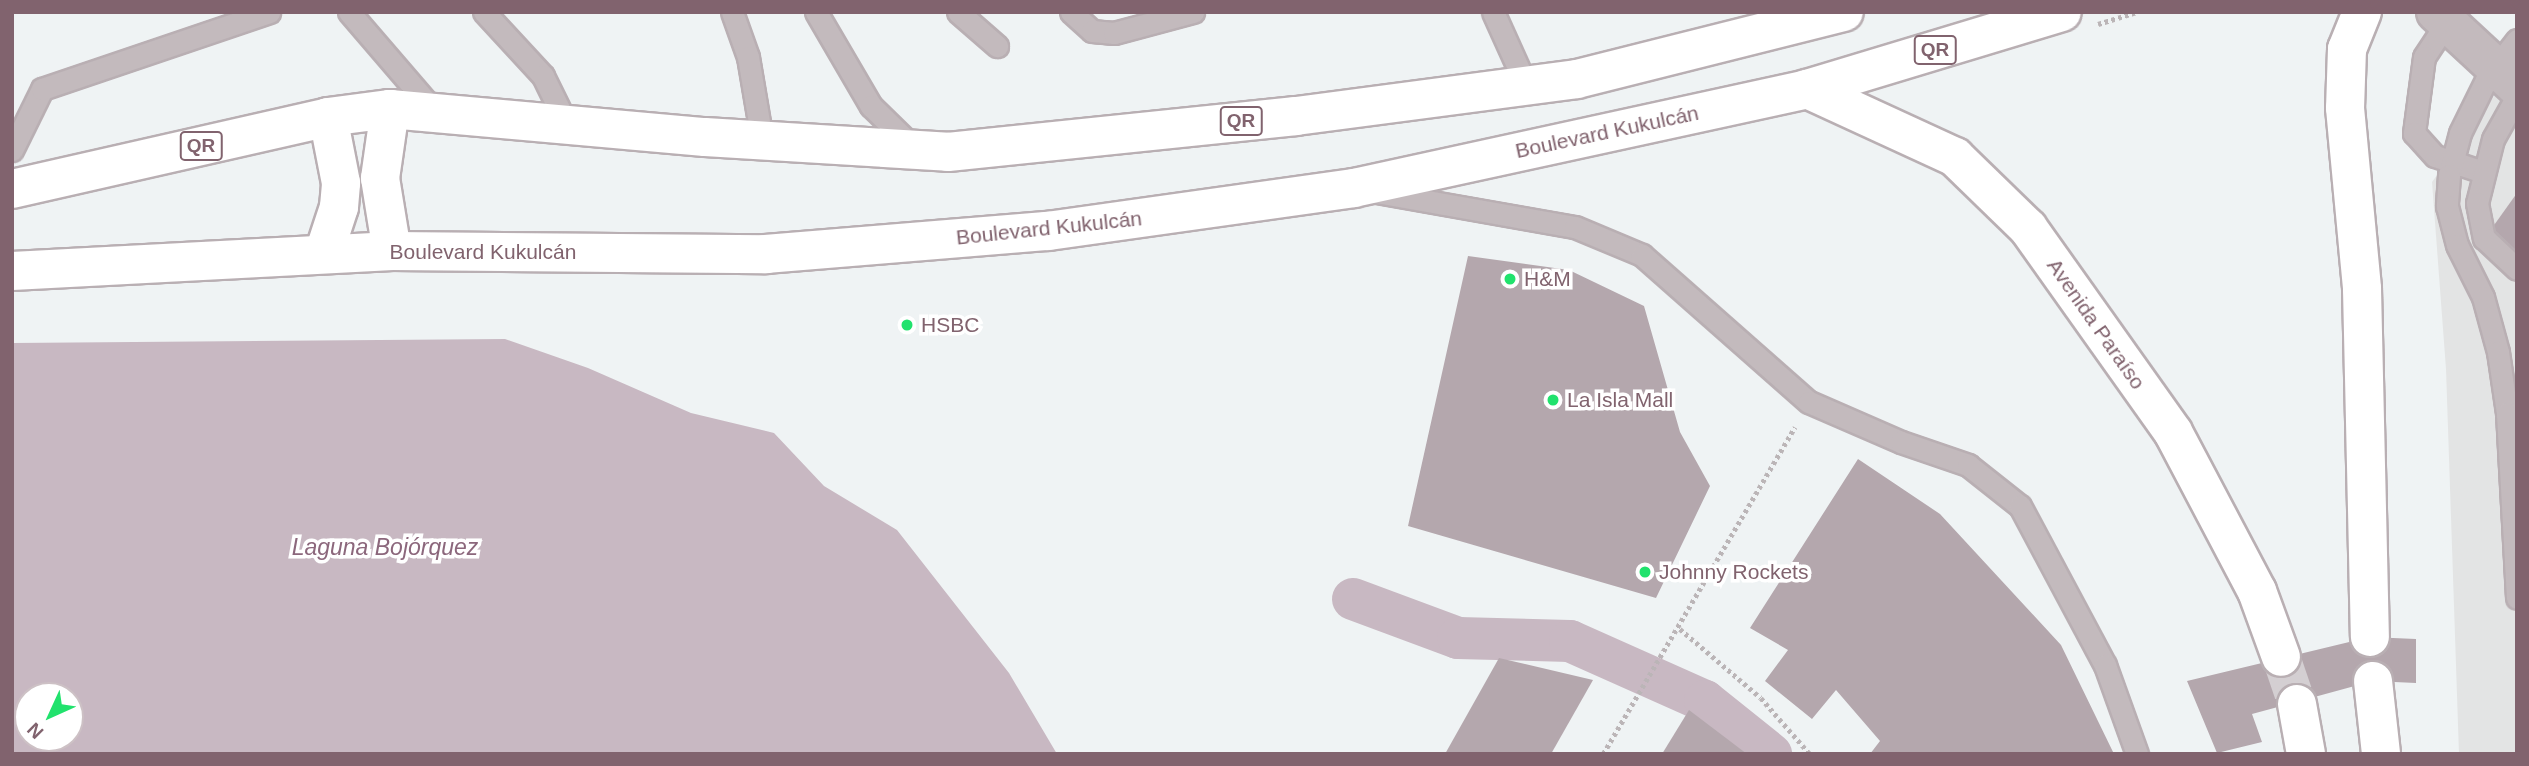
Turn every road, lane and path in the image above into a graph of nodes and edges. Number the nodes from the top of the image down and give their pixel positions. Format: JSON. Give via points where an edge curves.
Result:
{"nodes":[{"id":1,"x":269,"y":12,"type":"edge"},
{"id":2,"x":349,"y":12,"type":"edge"},
{"id":3,"x":484,"y":12,"type":"edge"},
{"id":4,"x":732,"y":12,"type":"edge"},
{"id":5,"x":816,"y":12,"type":"edge"},
{"id":6,"x":957,"y":12,"type":"edge"},
{"id":7,"x":1071,"y":12,"type":"edge"},
{"id":8,"x":1193,"y":12,"type":"edge"},
{"id":9,"x":1493,"y":12,"type":"edge"},
{"id":10,"x":1844,"y":12,"type":"edge"},
{"id":11,"x":2062,"y":12,"type":"edge"},
{"id":12,"x":2362,"y":12,"type":"edge"},
{"id":13,"x":2445,"y":17,"type":"edge"},
{"id":14,"x":997,"y":46,"type":"dead end"},
{"id":15,"x":2511,"y":73,"type":"edge"},
{"id":16,"x":1525,"y":85,"type":"junction"},
{"id":17,"x":1807,"y":89,"type":"junction"},
{"id":18,"x":390,"y":109,"type":"junction"},
{"id":19,"x":437,"y":114,"type":"junction"},
{"id":20,"x":328,"y":117,"type":"junction"},
{"id":21,"x":567,"y":125,"type":"junction"},
{"id":22,"x":762,"y":140,"type":"junction"},
{"id":23,"x":12,"y":150,"type":"edge"},
{"id":24,"x":916,"y":150,"type":"junction"},
{"id":25,"x":2452,"y":163,"type":"junction"},
{"id":26,"x":2483,"y":172,"type":"junction"},
{"id":27,"x":1354,"y":188,"type":"junction"},
{"id":28,"x":12,"y":190,"type":"edge"},
{"id":29,"x":392,"y":251,"type":"junction"},
{"id":30,"x":324,"y":253,"type":"junction"},
{"id":31,"x":2517,"y":269,"type":"edge"},
{"id":32,"x":12,"y":271,"type":"edge"},
{"id":33,"x":1809,"y":402,"type":"junction"},
{"id":34,"x":2517,"y":598,"type":"edge"},
{"id":35,"x":1680,"y":629,"type":"junction"},
{"id":36,"x":2371,"y":637,"type":"dead end"},
{"id":37,"x":2281,"y":657,"type":"tunnel mouth"},
{"id":38,"x":2373,"y":681,"type":"dead end"},
{"id":39,"x":2298,"y":704,"type":"tunnel mouth"},
{"id":40,"x":1603,"y":754,"type":"edge"},
{"id":41,"x":1810,"y":754,"type":"edge"},
{"id":42,"x":2137,"y":754,"type":"edge"},
{"id":43,"x":2306,"y":754,"type":"edge"},
{"id":44,"x":2381,"y":754,"type":"edge"}],
"edges":[{"from":1,"to":23,"type":"lane","via":[[42,89]]},
{"from":2,"to":19,"type":"lane"},
{"from":3,"to":21,"type":"lane","via":[[543,76]]},
{"from":4,"to":22,"type":"lane","via":[[748,57]]},
{"from":5,"to":24,"type":"lane","via":[[871,106]]},
{"from":6,"to":14,"type":"lane"},
{"from":7,"to":8,"type":"lane","via":[[1092,31],[1114,33]]},
{"from":9,"to":16,"type":"lane"},
{"from":10,"to":16,"type":"main road","number":"QR","via":[[1577,79]]},
{"from":11,"to":17,"type":"main road","name":"Boulevard Kukulcán","number":"QR"},
{"from":12,"to":36,"type":"main road","via":[[2347,49],[2345,108],[2362,289],[2364,520]]},
{"from":13,"to":15,"type":"street"},
{"from":13,"to":25,"type":"lane","via":[[2424,57],[2414,133],[2435,156]]},
{"from":15,"to":25,"type":"lane","via":[[2460,133]]},
{"from":15,"to":26,"type":"lane"},
{"from":16,"to":24,"type":"main road","number":"QR","via":[[1119,135],[947,152]]},
{"from":17,"to":27,"type":"main road","name":"Boulevard Kukulcán","number":"QR"},
{"from":17,"to":37,"type":"main road","name":"Avenida Paraíso","via":[[1955,157],[2028,229],[2173,432],[2257,591]]},
{"from":18,"to":19,"type":"main road","number":"QR"},
{"from":18,"to":20,"type":"main road","number":"QR"},
{"from":18,"to":29,"type":"main road","via":[[380,178]]},
{"from":19,"to":21,"type":"main road","number":"QR"},
{"from":20,"to":28,"type":"main road","number":"QR"},
{"from":20,"to":30,"type":"main road","via":[[341,183],[339,207]]},
{"from":21,"to":22,"type":"main road","number":"QR"},
{"from":22,"to":24,"type":"main road","number":"QR"},
{"from":25,"to":26,"type":"lane"},
{"from":25,"to":34,"type":"lane","via":[[2447,206],[2483,297],[2507,412]]},
{"from":26,"to":31,"type":"lane","via":[[2477,203],[2484,238]]},
{"from":27,"to":29,"type":"main road","name":"Boulevard Kukulcán","number":"QR","via":[[1048,231],[766,254]]},
{"from":27,"to":33,"type":"lane","via":[[1575,227],[1642,255]]},
{"from":29,"to":30,"type":"main road","name":"Boulevard Kukulcán","number":"QR"},
{"from":30,"to":32,"type":"main road","name":"Boulevard Kukulcán","number":"QR"},
{"from":33,"to":35,"type":"path"},
{"from":33,"to":42,"type":"lane","via":[[1968,465],[2020,506],[2105,665]]},
{"from":35,"to":40,"type":"path"},
{"from":35,"to":41,"type":"path","via":[[1761,698]]},
{"from":38,"to":44,"type":"main road"},
{"from":39,"to":43,"type":"main road"}]}
